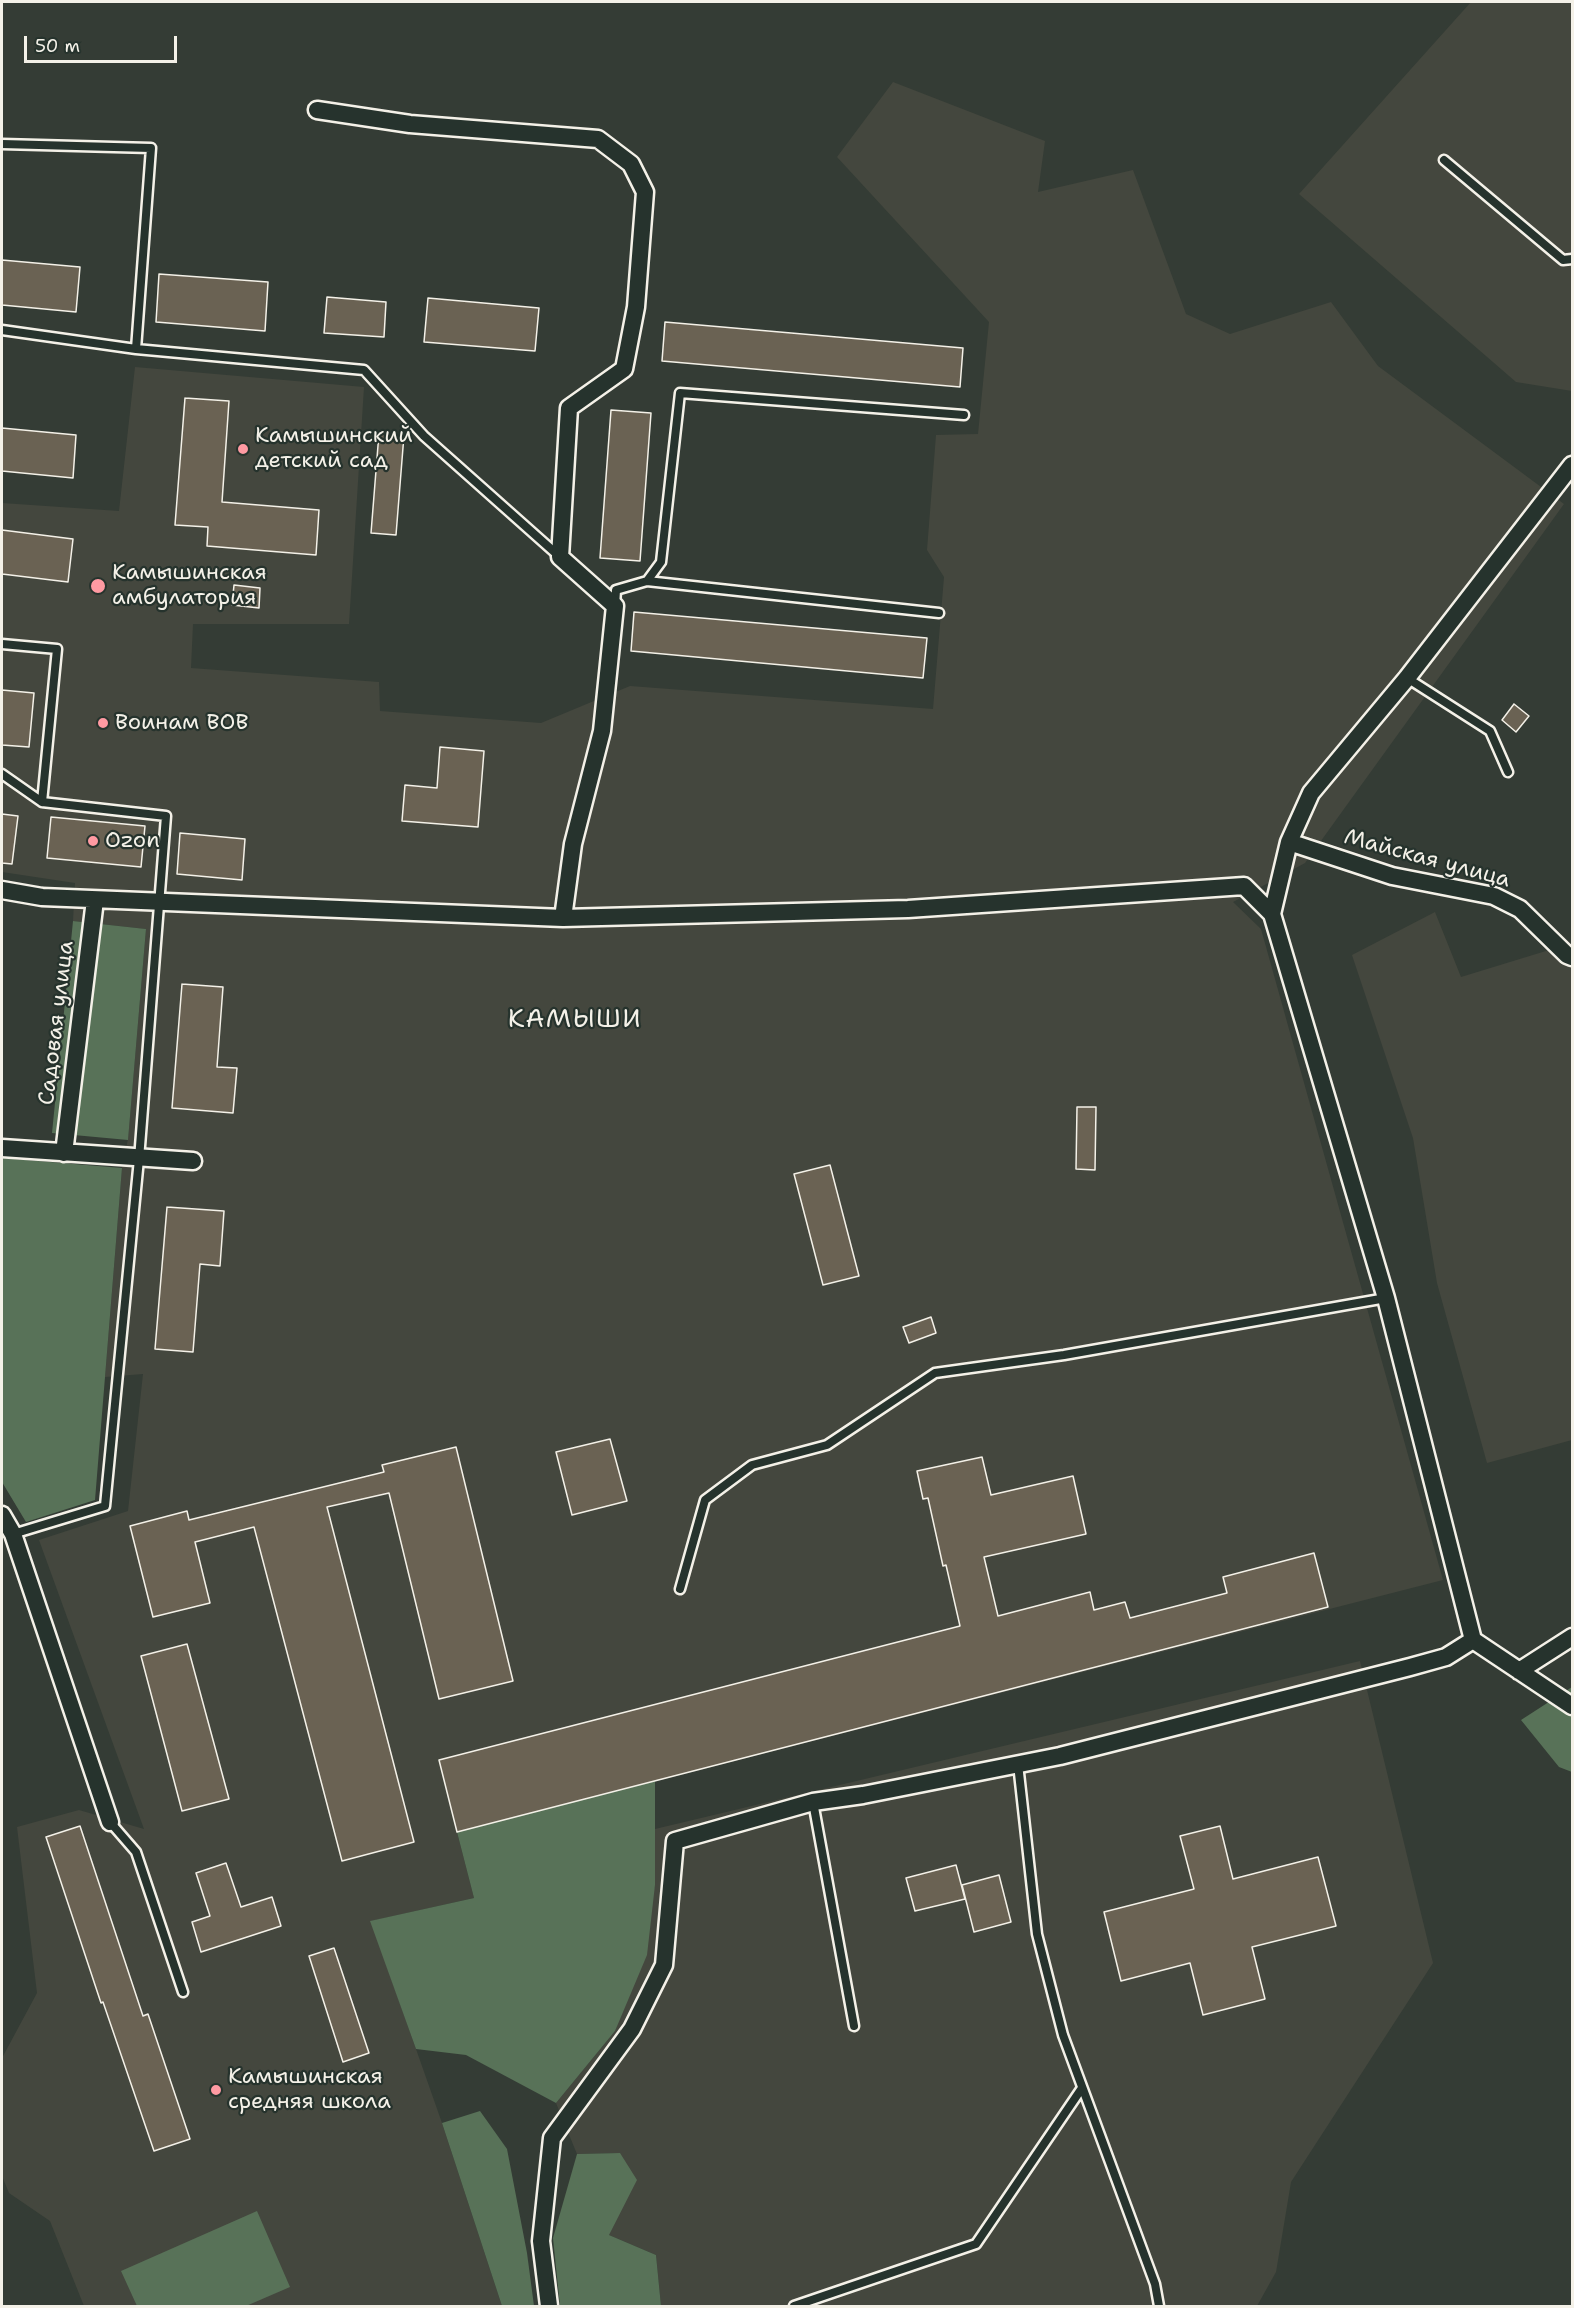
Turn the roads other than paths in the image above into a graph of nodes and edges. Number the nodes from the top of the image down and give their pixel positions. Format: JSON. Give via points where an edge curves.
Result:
{"nodes":[{"id":1,"x":317,"y":110,"type":"dead end"},
{"id":2,"x":2,"y":144,"type":"edge"},
{"id":3,"x":1444,"y":160,"type":"dead end"},
{"id":4,"x":1572,"y":259,"type":"edge"},
{"id":5,"x":2,"y":330,"type":"edge"},
{"id":6,"x":136,"y":349,"type":"junction"},
{"id":7,"x":964,"y":416,"type":"dead end"},
{"id":8,"x":1572,"y":465,"type":"edge"},
{"id":9,"x":560,"y":557,"type":"junction"},
{"id":10,"x":647,"y":581,"type":"junction"},
{"id":11,"x":615,"y":606,"type":"junction"},
{"id":12,"x":939,"y":613,"type":"dead end"},
{"id":13,"x":2,"y":644,"type":"edge"},
{"id":14,"x":1407,"y":678,"type":"junction"},
{"id":15,"x":1508,"y":772,"type":"dead end"},
{"id":16,"x":2,"y":774,"type":"edge"},
{"id":17,"x":42,"y":802,"type":"junction"},
{"id":18,"x":1289,"y":842,"type":"junction"},
{"id":19,"x":2,"y":890,"type":"edge"},
{"id":20,"x":95,"y":900,"type":"junction"},
{"id":21,"x":160,"y":902,"type":"junction"},
{"id":22,"x":1272,"y":914,"type":"junction"},
{"id":23,"x":563,"y":918,"type":"junction"},
{"id":24,"x":1572,"y":957,"type":"edge"},
{"id":25,"x":2,"y":1148,"type":"edge"},
{"id":26,"x":64,"y":1153,"type":"junction"},
{"id":27,"x":139,"y":1159,"type":"junction"},
{"id":28,"x":193,"y":1161,"type":"dead end"},
{"id":29,"x":1386,"y":1298,"type":"junction"},
{"id":30,"x":2,"y":1515,"type":"edge"},
{"id":31,"x":13,"y":1534,"type":"junction"},
{"id":32,"x":680,"y":1589,"type":"dead end"},
{"id":33,"x":1572,"y":1637,"type":"edge"},
{"id":34,"x":1473,"y":1640,"type":"junction"},
{"id":35,"x":1519,"y":1671,"type":"junction"},
{"id":36,"x":1572,"y":1706,"type":"edge"},
{"id":37,"x":1018,"y":1764,"type":"junction"},
{"id":38,"x":813,"y":1802,"type":"junction"},
{"id":39,"x":110,"y":1822,"type":"joint"},
{"id":40,"x":183,"y":1992,"type":"dead end"},
{"id":41,"x":854,"y":2026,"type":"dead end"},
{"id":42,"x":1082,"y":2088,"type":"junction"},
{"id":43,"x":549,"y":2307,"type":"edge"},
{"id":44,"x":794,"y":2307,"type":"edge"},
{"id":45,"x":1159,"y":2307,"type":"edge"}],
"edges":[{"from":1,"to":9,"type":"street","via":[[410,124],[598,139],[631,164],[645,192],[632,327],[624,369],[570,408]]},
{"from":2,"to":6,"type":"lane","via":[[151,148]]},
{"from":3,"to":4,"type":"lane","via":[[1563,260]]},
{"from":5,"to":6,"type":"lane"},
{"from":6,"to":9,"type":"lane","via":[[364,370],[424,436]]},
{"from":7,"to":10,"type":"lane","via":[[680,393],[661,562]]},
{"from":8,"to":14,"type":"street"},
{"from":9,"to":11,"type":"street"},
{"from":10,"to":11,"type":"lane","via":[[616,590]]},
{"from":10,"to":12,"type":"lane"},
{"from":11,"to":23,"type":"street","via":[[602,731],[573,844]]},
{"from":13,"to":17,"type":"lane","via":[[57,648]]},
{"from":14,"to":15,"type":"lane","via":[[1490,731]]},
{"from":14,"to":18,"type":"street","via":[[1311,793]]},
{"from":16,"to":17,"type":"lane"},
{"from":17,"to":21,"type":"lane","via":[[166,816]]},
{"from":18,"to":22,"type":"street"},
{"from":18,"to":24,"type":"street","name":"Майская улица","via":[[1392,876],[1494,896],[1520,909]]},
{"from":19,"to":20,"type":"street"},
{"from":20,"to":21,"type":"street"},
{"from":20,"to":26,"type":"street","name":"Садовая улица"},
{"from":21,"to":23,"type":"street"},
{"from":21,"to":27,"type":"lane"},
{"from":22,"to":23,"type":"street","via":[[1244,886],[908,909]]},
{"from":22,"to":29,"type":"street"},
{"from":25,"to":26,"type":"street"},
{"from":26,"to":27,"type":"street"},
{"from":27,"to":28,"type":"street"},
{"from":27,"to":31,"type":"lane","via":[[105,1506]]},
{"from":29,"to":32,"type":"lane","via":[[1064,1355],[935,1372],[827,1445],[752,1465],[705,1500]]},
{"from":29,"to":34,"type":"street"},
{"from":30,"to":31,"type":"street"},
{"from":31,"to":39,"type":"street"},
{"from":33,"to":35,"type":"street"},
{"from":34,"to":35,"type":"street"},
{"from":34,"to":37,"type":"street","via":[[1446,1657],[1410,1667]]},
{"from":35,"to":36,"type":"street"},
{"from":37,"to":38,"type":"street"},
{"from":37,"to":42,"type":"lane","via":[[1037,1934],[1063,2035]]},
{"from":38,"to":41,"type":"lane"},
{"from":38,"to":43,"type":"street","via":[[675,1841],[664,1965],[632,2029],[552,2138],[541,2241]]},
{"from":39,"to":40,"type":"lane","via":[[136,1852]]},
{"from":42,"to":44,"type":"lane","via":[[976,2244]]},
{"from":42,"to":45,"type":"lane","via":[[1155,2284]]}]}
